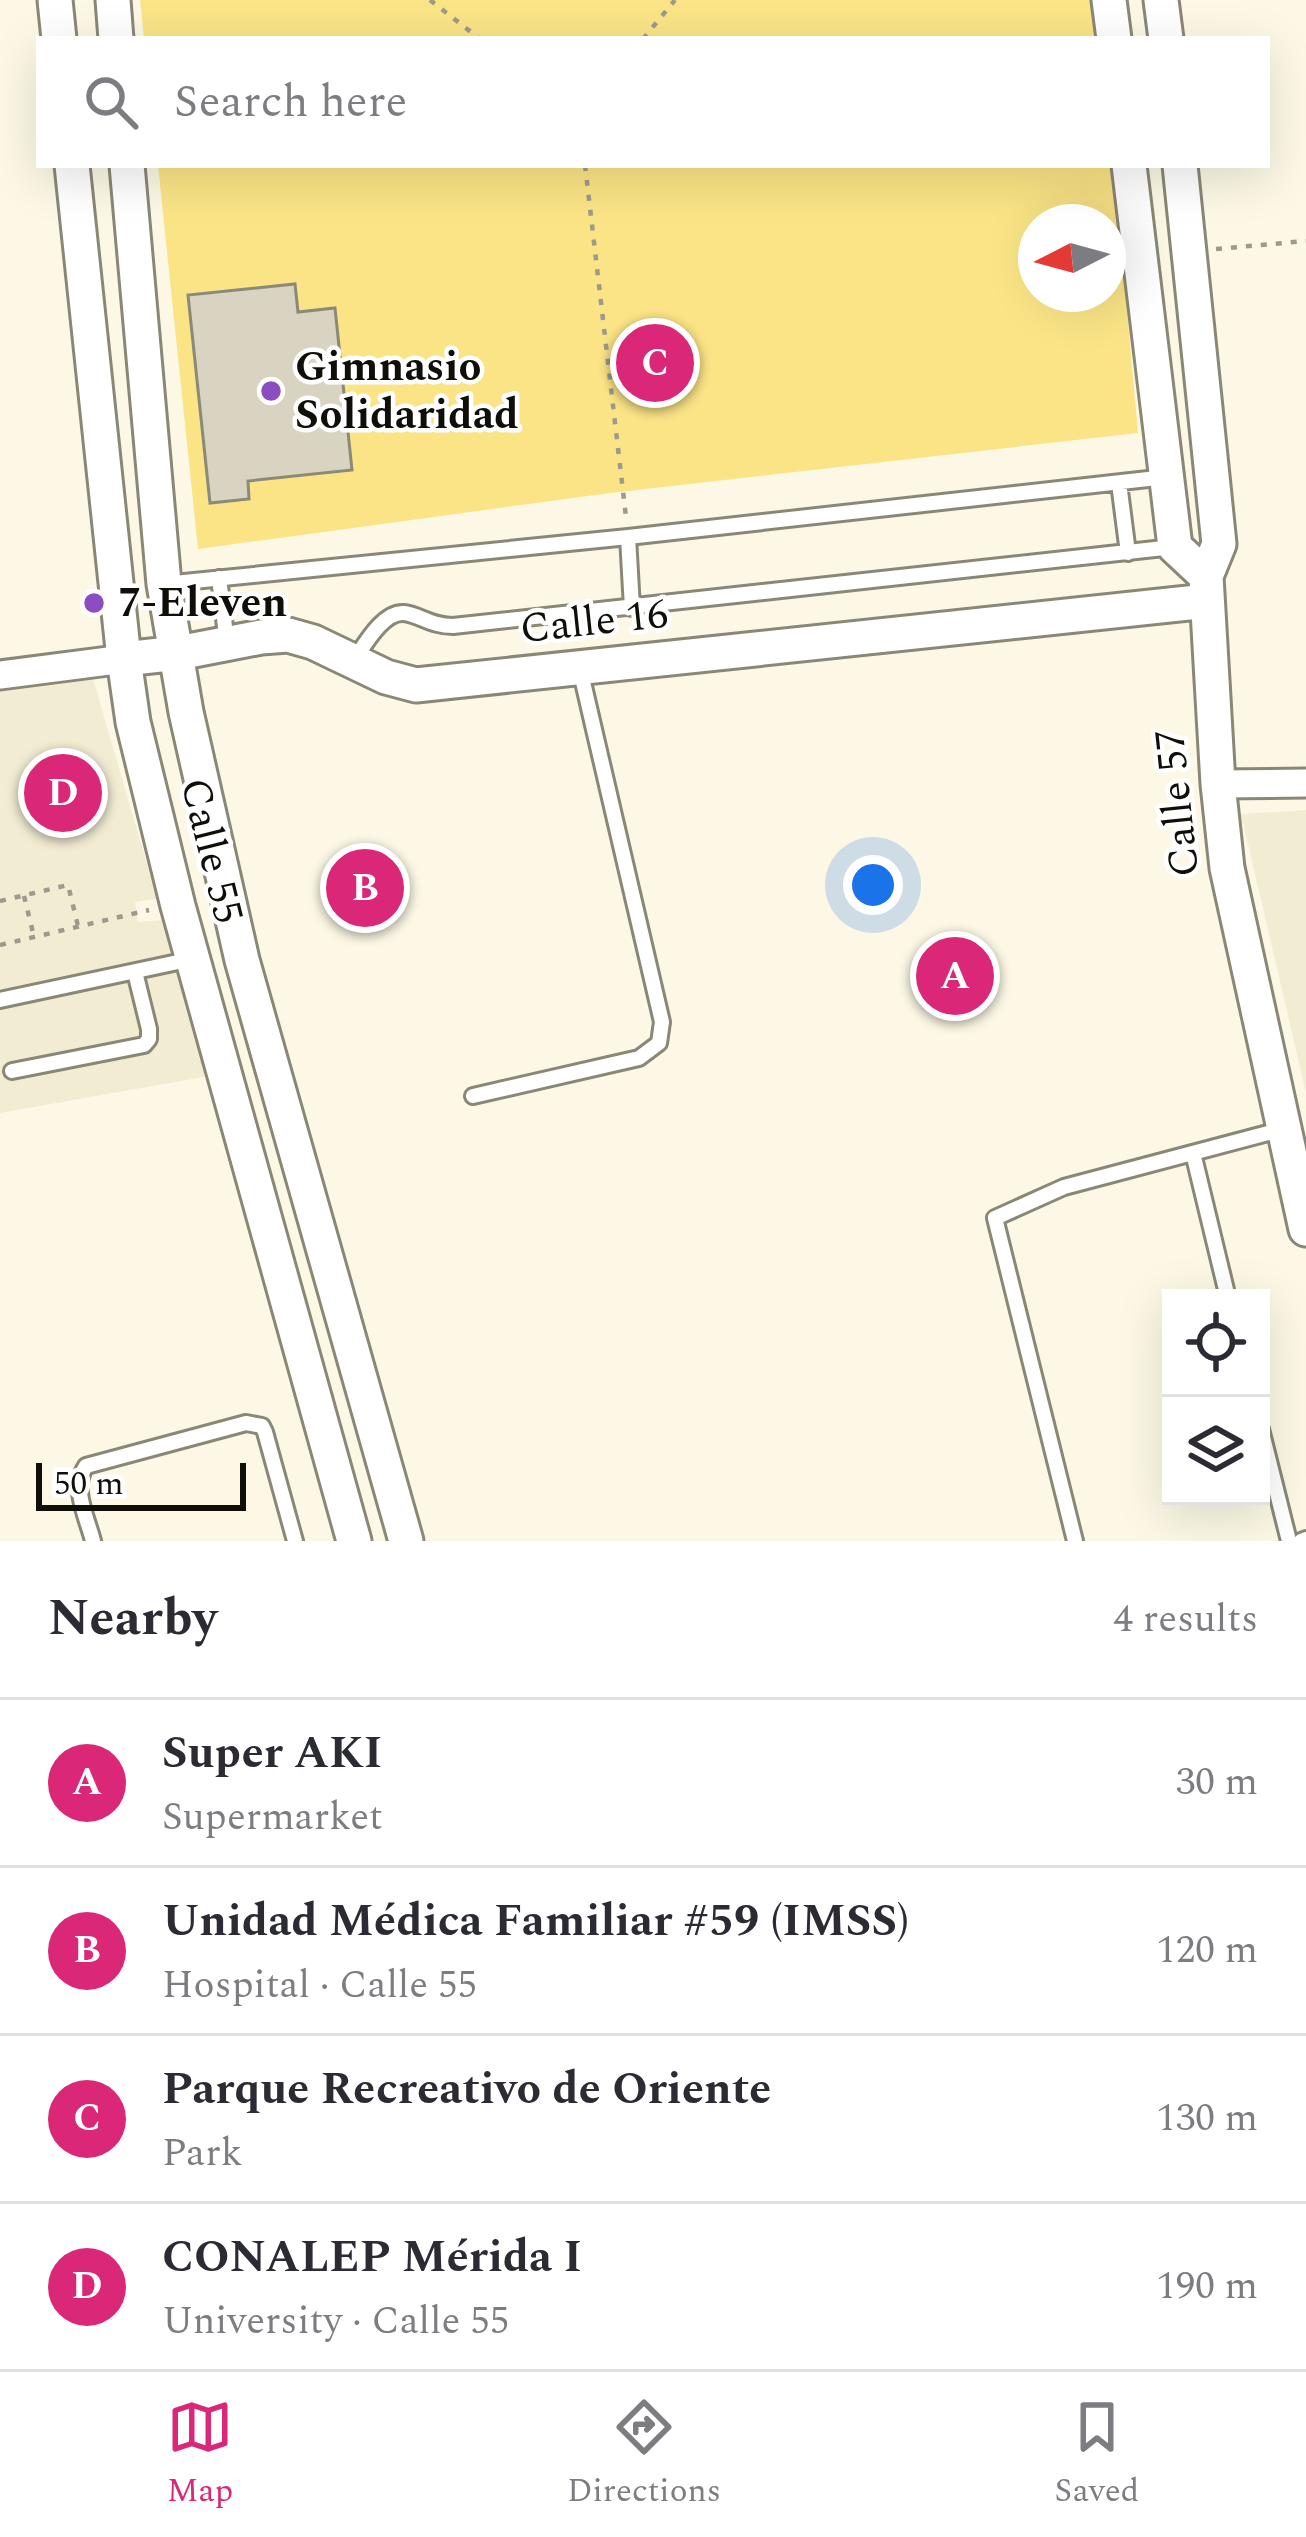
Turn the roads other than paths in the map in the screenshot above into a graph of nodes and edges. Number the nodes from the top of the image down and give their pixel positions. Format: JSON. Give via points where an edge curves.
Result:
{"nodes":[{"id":1,"x":55,"y":0,"type":"edge"},
{"id":2,"x":113,"y":0,"type":"edge"},
{"id":3,"x":1109,"y":0,"type":"edge"},
{"id":4,"x":1161,"y":0,"type":"edge"},
{"id":5,"x":59,"y":36,"type":"edge"},
{"id":6,"x":116,"y":36,"type":"edge"},
{"id":7,"x":1114,"y":36,"type":"edge"},
{"id":8,"x":1166,"y":36,"type":"edge"},
{"id":9,"x":72,"y":168,"type":"edge"},
{"id":10,"x":128,"y":168,"type":"edge"},
{"id":11,"x":1129,"y":168,"type":"edge"},
{"id":12,"x":1180,"y":168,"type":"edge"},
{"id":13,"x":1166,"y":477,"type":"junction"},
{"id":14,"x":1119,"y":483,"type":"junction"},
{"id":15,"x":628,"y":537,"type":"junction"},
{"id":16,"x":1175,"y":547,"type":"junction"},
{"id":17,"x":1127,"y":553,"type":"junction"},
{"id":18,"x":219,"y":578,"type":"junction"},
{"id":19,"x":164,"y":584,"type":"junction"},
{"id":20,"x":1206,"y":589,"type":"junction"},
{"id":21,"x":632,"y":608,"type":"junction"},
{"id":22,"x":227,"y":644,"type":"junction"},
{"id":23,"x":178,"y":653,"type":"junction"},
{"id":24,"x":124,"y":659,"type":"junction"},
{"id":25,"x":354,"y":660,"type":"junction"},
{"id":26,"x":580,"y":669,"type":"junction"},
{"id":27,"x":0,"y":675,"type":"edge"},
{"id":28,"x":1306,"y":782,"type":"edge"},
{"id":29,"x":1218,"y":784,"type":"junction"},
{"id":30,"x":242,"y":960,"type":"junction"},
{"id":31,"x":194,"y":964,"type":"junction"},
{"id":32,"x":135,"y":972,"type":"junction"},
{"id":33,"x":0,"y":1000,"type":"edge"},
{"id":34,"x":12,"y":1072,"type":"dead end"},
{"id":35,"x":473,"y":1096,"type":"dead end"},
{"id":36,"x":1283,"y":1129,"type":"junction"},
{"id":37,"x":1192,"y":1153,"type":"junction"},
{"id":38,"x":1306,"y":1229,"type":"edge"},
{"id":39,"x":1226,"y":1289,"type":"edge"},
{"id":40,"x":1270,"y":1465,"type":"edge"},
{"id":41,"x":93,"y":1541,"type":"edge"},
{"id":42,"x":295,"y":1541,"type":"edge"},
{"id":43,"x":354,"y":1541,"type":"edge"},
{"id":44,"x":406,"y":1541,"type":"edge"},
{"id":45,"x":1075,"y":1541,"type":"edge"},
{"id":46,"x":1289,"y":1541,"type":"edge"}],
"edges":[{"from":1,"to":5,"type":"street"},
{"from":2,"to":6,"type":"street"},
{"from":3,"to":7,"type":"street"},
{"from":4,"to":8,"type":"street"},
{"from":9,"to":24,"type":"street","name":"Calle 55"},
{"from":10,"to":19,"type":"street","name":"Calle 55"},
{"from":11,"to":13,"type":"street"},
{"from":12,"to":20,"type":"street","name":"Calle 57","via":[[1219,544]]},
{"from":13,"to":14,"type":"lane"},
{"from":13,"to":16,"type":"street"},
{"from":14,"to":15,"type":"lane"},
{"from":14,"to":17,"type":"lane"},
{"from":15,"to":18,"type":"lane"},
{"from":15,"to":21,"type":"lane"},
{"from":16,"to":17,"type":"lane"},
{"from":16,"to":20,"type":"street"},
{"from":17,"to":21,"type":"lane"},
{"from":18,"to":19,"type":"lane"},
{"from":18,"to":22,"type":"lane"},
{"from":19,"to":23,"type":"street","name":"Calle 55"},
{"from":20,"to":26,"type":"street","name":"Calle 16"},
{"from":20,"to":29,"type":"street","name":"Calle 57"},
{"from":21,"to":25,"type":"lane","via":[[452,626],[392,616]]},
{"from":22,"to":23,"type":"street","name":"Calle 16"},
{"from":22,"to":25,"type":"street","name":"Calle 16","via":[[288,635]]},
{"from":23,"to":24,"type":"street","name":"Calle 16"},
{"from":23,"to":30,"type":"street","name":"Calle 55"},
{"from":24,"to":27,"type":"street","name":"Calle 16"},
{"from":24,"to":31,"type":"street","name":"Calle 55"},
{"from":25,"to":26,"type":"street","name":"Calle 16","via":[[416,685]]},
{"from":26,"to":35,"type":"lane","via":[[662,1022],[659,1042],[639,1058]]},
{"from":28,"to":29,"type":"street"},
{"from":29,"to":36,"type":"street","name":"Calle 57","via":[[1227,868]]},
{"from":30,"to":31,"type":"street"},
{"from":30,"to":44,"type":"street","name":"Calle 55"},
{"from":31,"to":32,"type":"lane"},
{"from":31,"to":43,"type":"street","name":"Calle 55"},
{"from":32,"to":33,"type":"lane"},
{"from":32,"to":34,"type":"lane","via":[[149,1029],[144,1045]]},
{"from":36,"to":37,"type":"lane"},
{"from":36,"to":38,"type":"street","name":"Calle 57"},
{"from":37,"to":39,"type":"lane"},
{"from":37,"to":45,"type":"lane","via":[[1064,1186],[995,1217]]},
{"from":40,"to":46,"type":"lane"},
{"from":41,"to":42,"type":"lane","via":[[78,1487],[86,1466],[246,1423],[265,1432]]}]}
